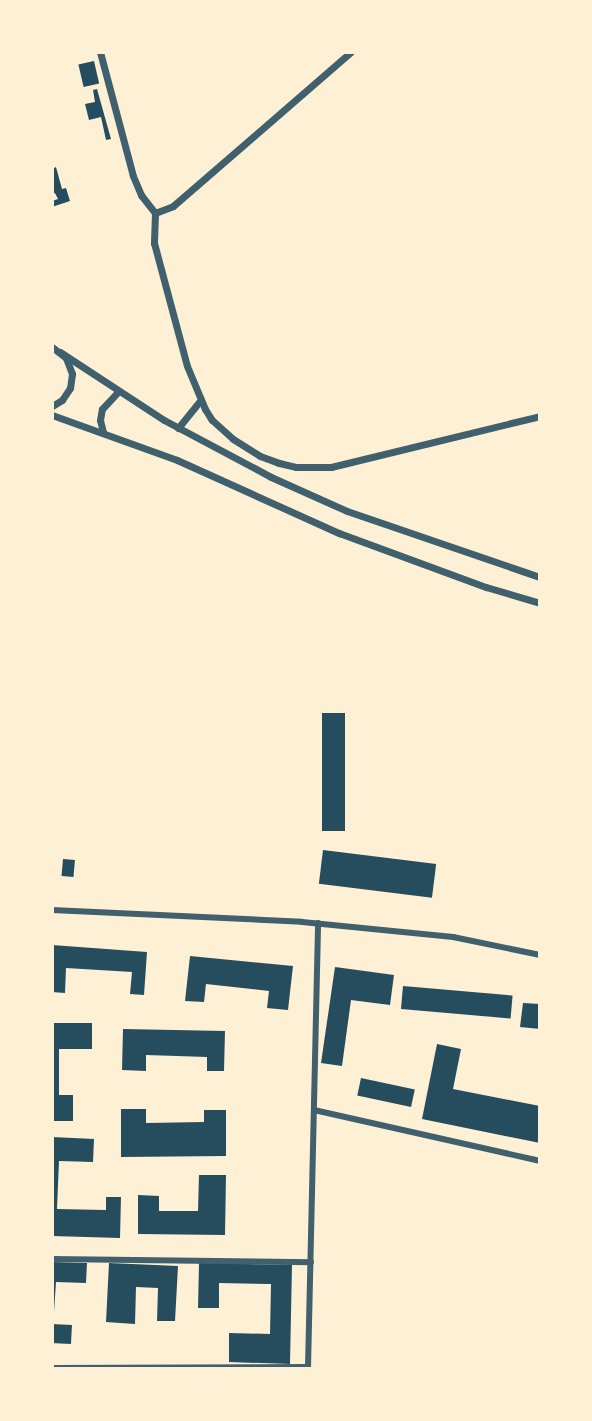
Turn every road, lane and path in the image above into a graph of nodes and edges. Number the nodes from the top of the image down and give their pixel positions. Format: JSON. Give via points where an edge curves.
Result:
{"nodes":[{"id":1,"x":100,"y":52,"type":"edge"},
{"id":2,"x":351,"y":52,"type":"edge"},
{"id":3,"x":155,"y":213,"type":"junction"},
{"id":4,"x":52,"y":347,"type":"edge"},
{"id":5,"x":60,"y":352,"type":"junction"},
{"id":6,"x":118,"y":392,"type":"junction"},
{"id":7,"x":201,"y":399,"type":"junction"},
{"id":8,"x":52,"y":406,"type":"edge"},
{"id":9,"x":52,"y":415,"type":"edge"},
{"id":10,"x":540,"y":416,"type":"edge"},
{"id":11,"x":178,"y":428,"type":"junction"},
{"id":12,"x":103,"y":432,"type":"junction"},
{"id":13,"x":540,"y":577,"type":"edge"},
{"id":14,"x":540,"y":603,"type":"edge"},
{"id":15,"x":52,"y":910,"type":"edge"},
{"id":16,"x":318,"y":923,"type":"junction"},
{"id":17,"x":540,"y":955,"type":"edge"},
{"id":18,"x":314,"y":1110,"type":"junction"},
{"id":19,"x":540,"y":1161,"type":"edge"},
{"id":20,"x":52,"y":1259,"type":"edge"},
{"id":21,"x":311,"y":1262,"type":"junction"},
{"id":22,"x":52,"y":1368,"type":"edge"},
{"id":23,"x":308,"y":1368,"type":"edge"}],
"edges":[{"from":1,"to":3,"type":"street","via":[[133,176]]},
{"from":2,"to":3,"type":"street","via":[[173,206]]},
{"from":3,"to":7,"type":"street","via":[[154,243],[187,366]]},
{"from":4,"to":5,"type":"street"},
{"from":5,"to":6,"type":"street"},
{"from":5,"to":8,"type":"street","via":[[70,366],[70,388]]},
{"from":6,"to":11,"type":"street"},
{"from":6,"to":12,"type":"street","via":[[102,408]]},
{"from":7,"to":10,"type":"street","via":[[212,420],[254,453],[279,463],[311,468],[356,463]]},
{"from":7,"to":11,"type":"street"},
{"from":9,"to":12,"type":"street"},
{"from":11,"to":13,"type":"street","via":[[347,511]]},
{"from":12,"to":14,"type":"street","via":[[177,460],[339,533]]},
{"from":15,"to":16,"type":"street"},
{"from":16,"to":17,"type":"street","via":[[453,937]]},
{"from":16,"to":18,"type":"street"},
{"from":18,"to":19,"type":"street"},
{"from":18,"to":21,"type":"street"},
{"from":20,"to":21,"type":"street"},
{"from":21,"to":23,"type":"street"},
{"from":22,"to":23,"type":"street"}]}
